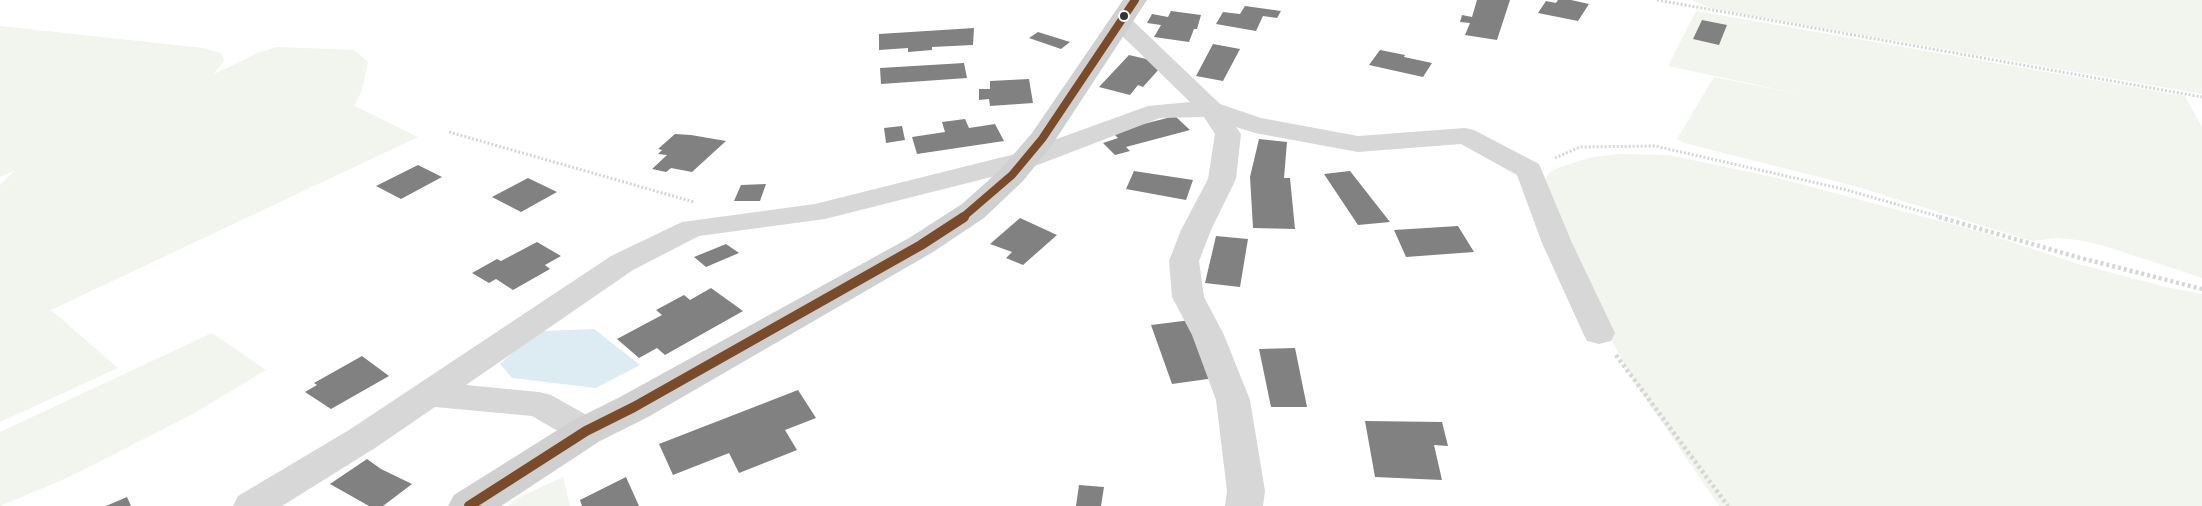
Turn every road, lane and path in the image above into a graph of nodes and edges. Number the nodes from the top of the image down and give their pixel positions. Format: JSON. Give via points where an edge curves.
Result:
{"nodes":[{"id":1,"x":1657,"y":0,"type":"edge"},
{"id":2,"x":1679,"y":0,"type":"edge"},
{"id":3,"x":1685,"y":5,"type":"junction"},
{"id":4,"x":1129,"y":11,"type":"edge"},
{"id":5,"x":2202,"y":97,"type":"edge"},
{"id":6,"x":1211,"y":109,"type":"junction"},
{"id":7,"x":449,"y":132,"type":"dead end"},
{"id":8,"x":1025,"y":160,"type":"junction"},
{"id":9,"x":1529,"y":170,"type":"junction"},
{"id":10,"x":701,"y":204,"type":"dead end"},
{"id":11,"x":2202,"y":289,"type":"edge"},
{"id":12,"x":1599,"y":333,"type":"joint"},
{"id":13,"x":429,"y":394,"type":"junction"},
{"id":14,"x":586,"y":431,"type":"junction"},
{"id":15,"x":252,"y":506,"type":"edge"},
{"id":16,"x":469,"y":506,"type":"edge"},
{"id":17,"x":1244,"y":506,"type":"edge"},
{"id":18,"x":1728,"y":506,"type":"edge"}],
"edges":[{"from":1,"to":3,"type":"path"},
{"from":2,"to":3,"type":"path"},
{"from":3,"to":5,"type":"path"},
{"from":4,"to":6,"type":"street"},
{"from":4,"to":8,"type":"street"},
{"from":6,"to":8,"type":"street","via":[[1157,111]]},
{"from":6,"to":9,"type":"street","via":[[1255,125],[1358,144],[1465,136]]},
{"from":6,"to":17,"type":"street","via":[[1228,134],[1222,179],[1184,261],[1188,297],[1208,335],[1233,400],[1246,491]]},
{"from":7,"to":10,"type":"path"},
{"from":8,"to":13,"type":"street","via":[[815,213],[692,228],[622,263]]},
{"from":8,"to":14,"type":"street","via":[[985,202],[921,245]]},
{"from":9,"to":11,"type":"path","via":[[1580,147],[1655,146],[1847,190]]},
{"from":9,"to":12,"type":"street","via":[[1557,243]]},
{"from":12,"to":18,"type":"path"},
{"from":13,"to":14,"type":"street","via":[[539,404]]},
{"from":13,"to":15,"type":"street"},
{"from":14,"to":16,"type":"street"}]}
